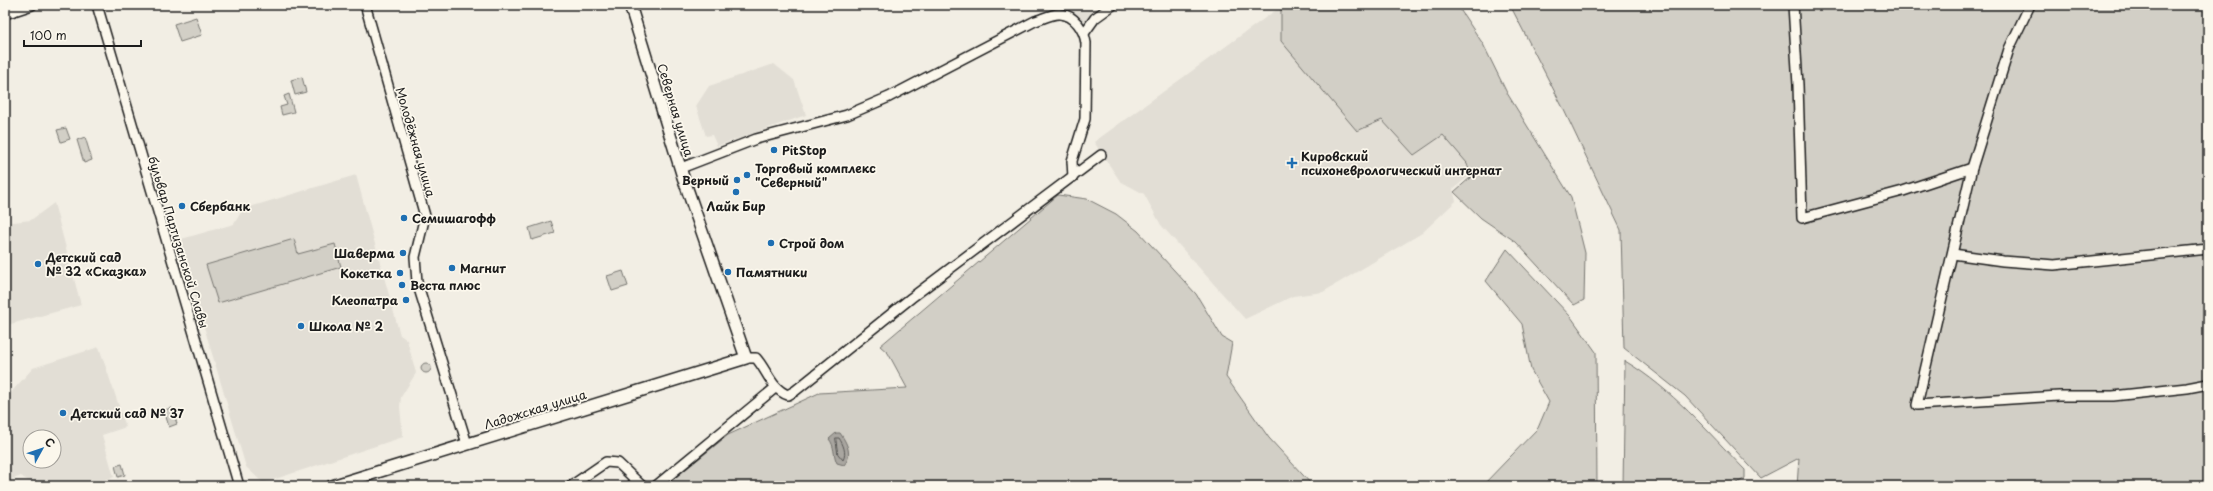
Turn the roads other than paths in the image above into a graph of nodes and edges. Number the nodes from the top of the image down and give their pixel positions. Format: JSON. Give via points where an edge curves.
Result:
{"nodes":[{"id":1,"x":32,"y":5,"type":"edge"},
{"id":2,"x":96,"y":5,"type":"edge"},
{"id":3,"x":630,"y":5,"type":"edge"},
{"id":4,"x":1113,"y":5,"type":"edge"},
{"id":5,"x":1793,"y":5,"type":"edge"},
{"id":6,"x":2030,"y":5,"type":"edge"},
{"id":7,"x":366,"y":8,"type":"dead end"},
{"id":8,"x":5,"y":14,"type":"edge"},
{"id":9,"x":1085,"y":32,"type":"junction"},
{"id":10,"x":1101,"y":155,"type":"dead end"},
{"id":11,"x":680,"y":168,"type":"junction"},
{"id":12,"x":1972,"y":168,"type":"junction"},
{"id":13,"x":1073,"y":176,"type":"junction"},
{"id":14,"x":2208,"y":250,"type":"edge"},
{"id":15,"x":1953,"y":254,"type":"junction"},
{"id":16,"x":746,"y":358,"type":"junction"},
{"id":17,"x":2208,"y":384,"type":"edge"},
{"id":18,"x":775,"y":388,"type":"junction"},
{"id":19,"x":468,"y":444,"type":"junction"},
{"id":20,"x":239,"y":486,"type":"edge"},
{"id":21,"x":332,"y":486,"type":"edge"},
{"id":22,"x":571,"y":486,"type":"edge"},
{"id":23,"x":642,"y":486,"type":"edge"},
{"id":24,"x":656,"y":486,"type":"edge"}],
"edges":[{"from":1,"to":8,"type":"street"},
{"from":2,"to":20,"type":"street","name":"бульвар Партизанской Славы"},
{"from":3,"to":11,"type":"street","name":"Северная улица"},
{"from":4,"to":9,"type":"street","via":[[1095,18]]},
{"from":5,"to":12,"type":"street","via":[[1802,218],[1903,192]]},
{"from":6,"to":12,"type":"street","via":[[2009,49]]},
{"from":7,"to":19,"type":"street","name":"Молодёжная улица","via":[[425,216],[415,257],[417,282]]},
{"from":9,"to":11,"type":"street","via":[[1070,17],[1059,14],[1035,21],[889,97],[847,115],[756,139]]},
{"from":9,"to":13,"type":"street","via":[[1085,119],[1072,161]]},
{"from":10,"to":13,"type":"street"},
{"from":11,"to":16,"type":"street","name":"Северная улица"},
{"from":12,"to":15,"type":"street"},
{"from":13,"to":18,"type":"street","via":[[911,298],[795,391],[788,395]]},
{"from":14,"to":15,"type":"street","via":[[2054,265]]},
{"from":15,"to":17,"type":"street","via":[[1917,405],[2059,396],[2113,396]]},
{"from":16,"to":18,"type":"street","via":[[756,358]]},
{"from":16,"to":19,"type":"street","name":"Ладожская улица"},
{"from":18,"to":24,"type":"street"},
{"from":19,"to":21,"type":"street","name":"Ладожская улица"},
{"from":22,"to":23,"type":"street","via":[[606,462],[618,463]]}]}
